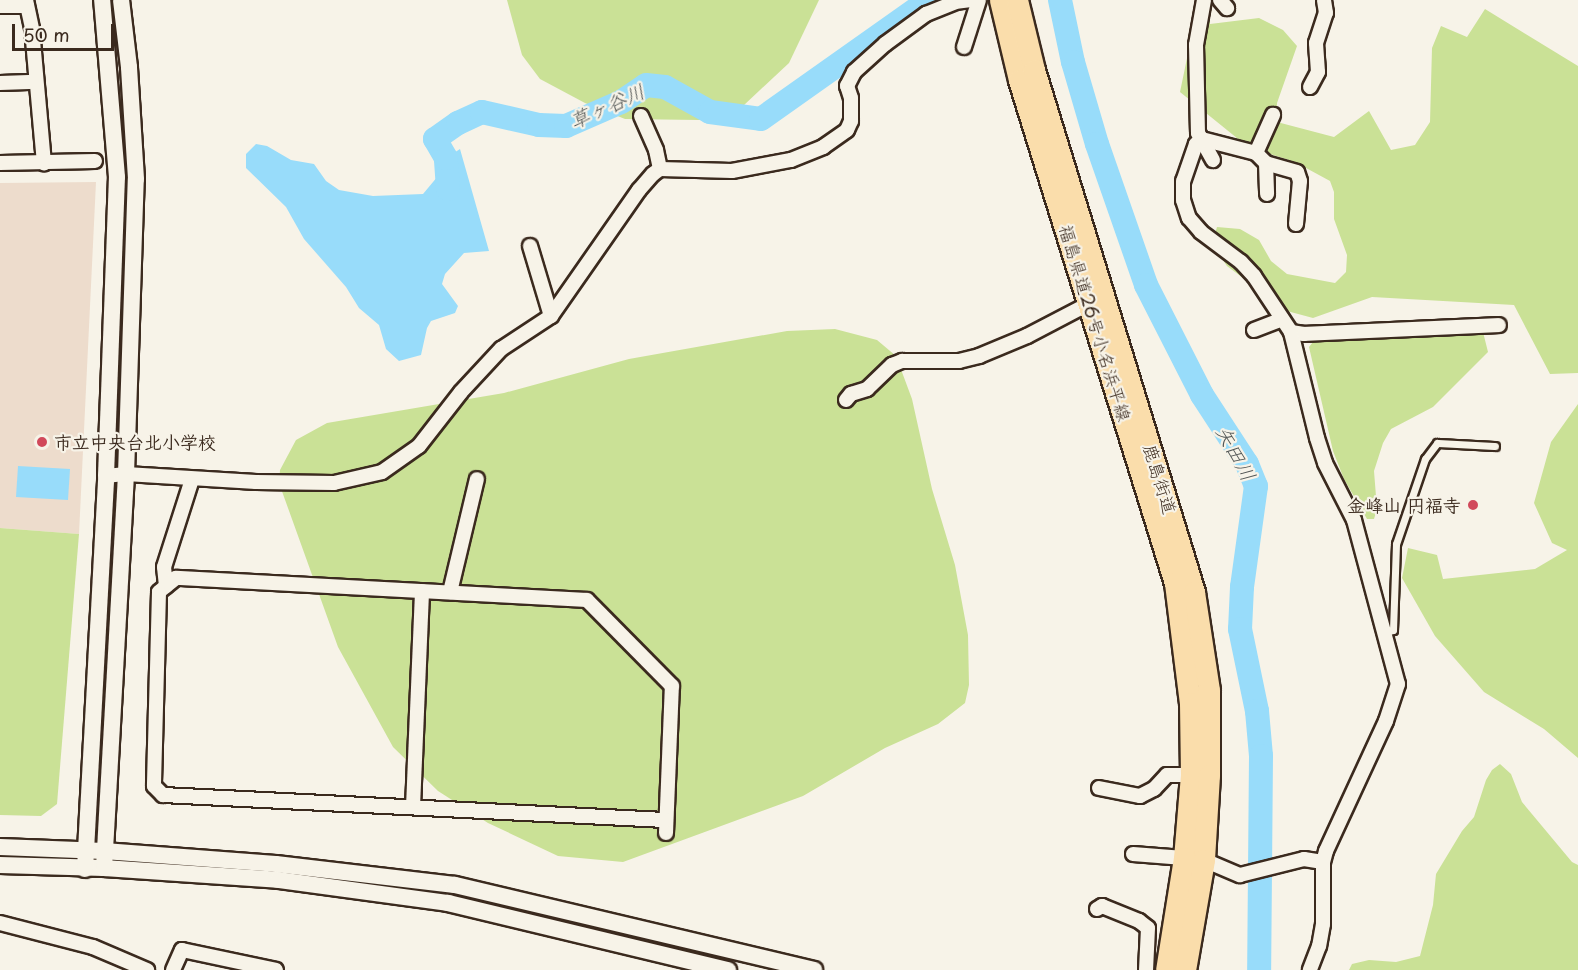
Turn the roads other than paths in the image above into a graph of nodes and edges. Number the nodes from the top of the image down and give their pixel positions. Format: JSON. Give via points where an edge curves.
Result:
{"nodes":[{"id":1,"x":102,"y":0,"type":"edge"},
{"id":2,"x":121,"y":0,"type":"edge"},
{"id":3,"x":971,"y":0,"type":"edge"},
{"id":4,"x":980,"y":0,"type":"edge"},
{"id":5,"x":1000,"y":0,"type":"edge"},
{"id":6,"x":1017,"y":0,"type":"edge"},
{"id":7,"x":1204,"y":0,"type":"edge"},
{"id":8,"x":1324,"y":0,"type":"edge"},
{"id":9,"x":27,"y":3,"type":"edge"},
{"id":10,"x":0,"y":6,"type":"edge"},
{"id":11,"x":964,"y":47,"type":"dead end"},
{"id":12,"x":36,"y":82,"type":"junction"},
{"id":13,"x":0,"y":83,"type":"edge"},
{"id":14,"x":1311,"y":87,"type":"dead end"},
{"id":15,"x":1273,"y":115,"type":"dead end"},
{"id":16,"x":641,"y":116,"type":"dead end"},
{"id":17,"x":1202,"y":139,"type":"junction"},
{"id":18,"x":1261,"y":158,"type":"junction"},
{"id":19,"x":1213,"y":160,"type":"dead end"},
{"id":20,"x":95,"y":161,"type":"dead end"},
{"id":21,"x":0,"y":163,"type":"edge"},
{"id":22,"x":44,"y":163,"type":"junction"},
{"id":23,"x":660,"y":169,"type":"junction"},
{"id":24,"x":1267,"y":194,"type":"dead end"},
{"id":25,"x":1296,"y":224,"type":"dead end"},
{"id":26,"x":530,"y":246,"type":"dead end"},
{"id":27,"x":1090,"y":303,"type":"junction"},
{"id":28,"x":551,"y":316,"type":"junction"},
{"id":29,"x":1282,"y":319,"type":"junction"},
{"id":30,"x":1499,"y":325,"type":"dead end"},
{"id":31,"x":1254,"y":330,"type":"dead end"},
{"id":32,"x":1291,"y":332,"type":"junction"},
{"id":33,"x":846,"y":400,"type":"dead end"},
{"id":34,"x":1496,"y":446,"type":"dead end"},
{"id":35,"x":126,"y":474,"type":"junction"},
{"id":36,"x":106,"y":476,"type":"junction"},
{"id":37,"x":192,"y":478,"type":"junction"},
{"id":38,"x":477,"y":479,"type":"dead end"},
{"id":39,"x":166,"y":586,"type":"junction"},
{"id":40,"x":422,"y":591,"type":"junction"},
{"id":41,"x":450,"y":592,"type":"junction"},
{"id":42,"x":1384,"y":632,"type":"junction"},
{"id":43,"x":1191,"y":775,"type":"junction"},
{"id":44,"x":1099,"y":788,"type":"dead end"},
{"id":45,"x":413,"y":807,"type":"junction"},
{"id":46,"x":0,"y":847,"type":"edge"},
{"id":47,"x":84,"y":850,"type":"junction"},
{"id":48,"x":1133,"y":854,"type":"dead end"},
{"id":49,"x":1194,"y":859,"type":"junction"},
{"id":50,"x":104,"y":860,"type":"junction"},
{"id":51,"x":1323,"y":862,"type":"junction"},
{"id":52,"x":0,"y":865,"type":"edge"},
{"id":53,"x":85,"y":869,"type":"junction"},
{"id":54,"x":1097,"y":909,"type":"dead end"},
{"id":55,"x":0,"y":923,"type":"edge"},
{"id":56,"x":147,"y":970,"type":"edge"},
{"id":57,"x":173,"y":970,"type":"edge"},
{"id":58,"x":276,"y":970,"type":"edge"},
{"id":59,"x":728,"y":970,"type":"edge"},
{"id":60,"x":814,"y":970,"type":"edge"},
{"id":61,"x":1146,"y":970,"type":"edge"},
{"id":62,"x":1166,"y":970,"type":"edge"},
{"id":63,"x":1185,"y":970,"type":"edge"},
{"id":64,"x":1310,"y":970,"type":"edge"}],
"edges":[{"from":1,"to":36,"type":"street","via":[[117,177]]},
{"from":2,"to":35,"type":"street","via":[[136,179]]},
{"from":3,"to":23,"type":"street","via":[[926,14],[854,72],[847,86],[851,121],[847,130],[823,147],[791,160],[732,171]]},
{"from":4,"to":11,"type":"street"},
{"from":5,"to":27,"type":"main road","name":"福島県道26号小名浜平線","via":[[1019,80]]},
{"from":6,"to":49,"type":"main road","name":"鹿島街道","via":[[1034,70],[1194,592],[1209,690],[1209,775]]},
{"from":7,"to":17,"type":"street","via":[[1196,45],[1198,133]]},
{"from":8,"to":14,"type":"street","via":[[1326,13],[1316,43],[1318,72]]},
{"from":9,"to":10,"type":"street"},
{"from":9,"to":12,"type":"street"},
{"from":12,"to":13,"type":"street"},
{"from":12,"to":22,"type":"street"},
{"from":15,"to":18,"type":"street"},
{"from":16,"to":23,"type":"street"},
{"from":17,"to":18,"type":"street"},
{"from":17,"to":19,"type":"street"},
{"from":17,"to":29,"type":"street","via":[[1192,151],[1183,182],[1189,218],[1254,276]]},
{"from":18,"to":24,"type":"street"},
{"from":18,"to":25,"type":"street","via":[[1297,172],[1300,181]]},
{"from":20,"to":22,"type":"street"},
{"from":21,"to":22,"type":"street"},
{"from":23,"to":28,"type":"street","via":[[639,190]]},
{"from":26,"to":28,"type":"street"},
{"from":27,"to":33,"type":"street","via":[[979,356],[959,361],[902,361]]},
{"from":27,"to":43,"type":"main road","name":"福島県道26号小名浜平線","via":[[1175,583],[1190,703]]},
{"from":28,"to":37,"type":"street","via":[[501,349],[419,446],[382,472],[334,483]]},
{"from":29,"to":31,"type":"street"},
{"from":29,"to":32,"type":"street"},
{"from":30,"to":32,"type":"street"},
{"from":32,"to":42,"type":"street","via":[[1317,438],[1354,520]]},
{"from":34,"to":42,"type":"lane","via":[[1437,443],[1425,459],[1396,544],[1393,630]]},
{"from":35,"to":36,"type":"street"},
{"from":35,"to":37,"type":"street"},
{"from":35,"to":50,"type":"street"},
{"from":36,"to":47,"type":"street"},
{"from":37,"to":39,"type":"street","via":[[164,567]]},
{"from":38,"to":41,"type":"street"},
{"from":39,"to":40,"type":"street","via":[[176,578]]},
{"from":39,"to":45,"type":"street","via":[[159,592],[154,786],[162,795]]},
{"from":40,"to":41,"type":"street"},
{"from":40,"to":45,"type":"street"},
{"from":41,"to":45,"type":"street","via":[[587,600],[672,686],[666,826]]},
{"from":42,"to":51,"type":"street","via":[[1398,684],[1386,721]]},
{"from":43,"to":44,"type":"street","via":[[1167,776],[1140,796]]},
{"from":43,"to":49,"type":"main road","name":"福島県道26号小名浜平線"},
{"from":46,"to":47,"type":"street"},
{"from":47,"to":50,"type":"street"},
{"from":47,"to":53,"type":"street"},
{"from":48,"to":49,"type":"street"},
{"from":49,"to":51,"type":"street","via":[[1240,875],[1304,860]]},
{"from":49,"to":62,"type":"main road","name":"福島県道26号小名浜平線"},
{"from":49,"to":63,"type":"main road","name":"鹿島街道"},
{"from":50,"to":53,"type":"street"},
{"from":50,"to":59,"type":"street","via":[[448,903]]},
{"from":50,"to":60,"type":"street","via":[[276,864],[455,885]]},
{"from":51,"to":64,"type":"street","via":[[1323,924],[1320,946]]},
{"from":52,"to":53,"type":"street"},
{"from":54,"to":61,"type":"street","via":[[1102,906],[1148,928]]},
{"from":55,"to":56,"type":"street","via":[[93,947]]},
{"from":57,"to":58,"type":"street","via":[[182,950]]}]}
